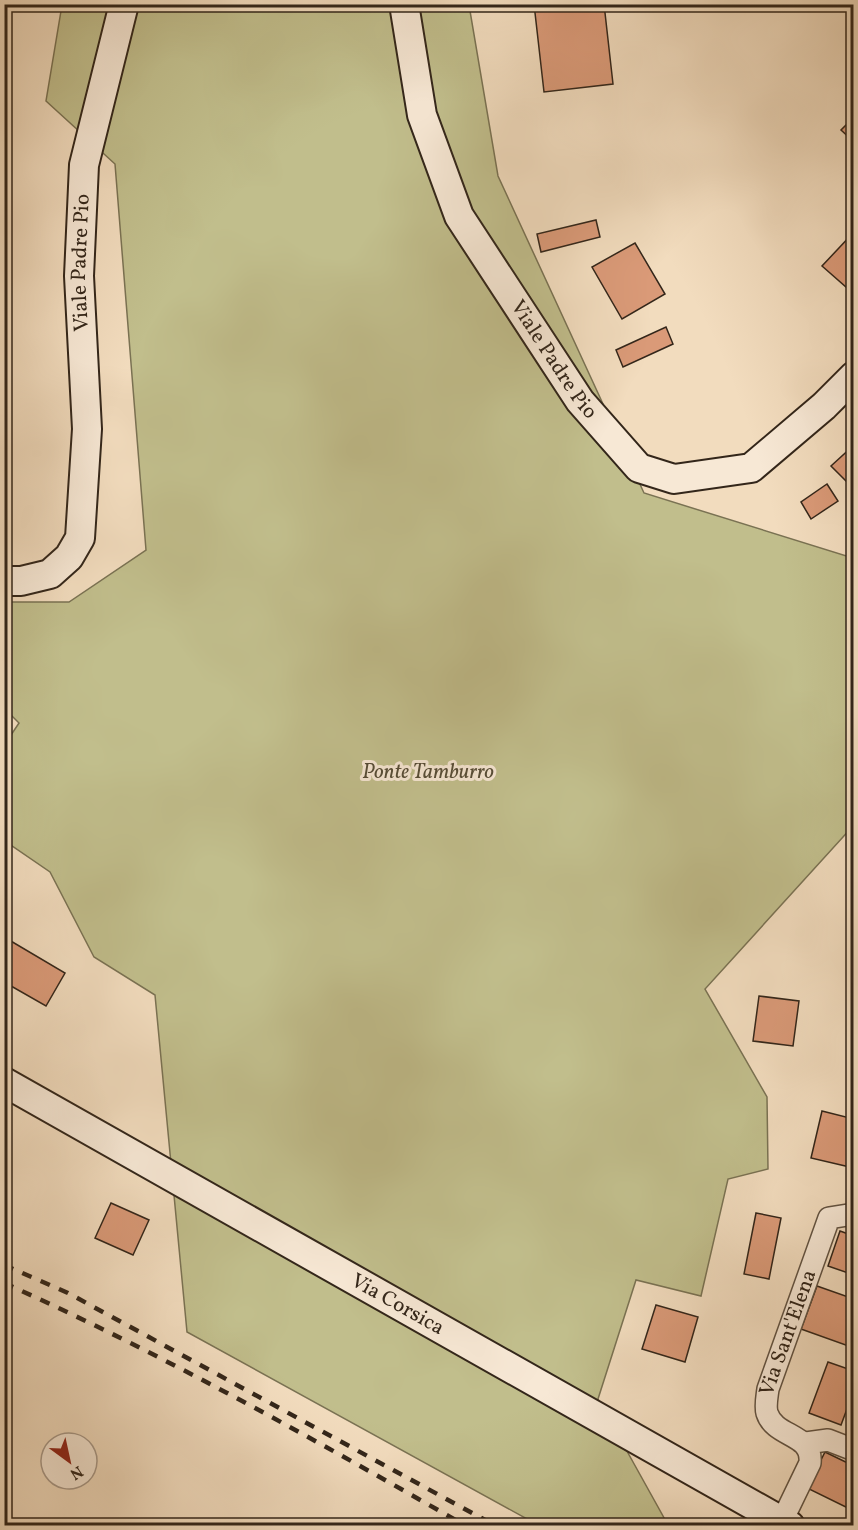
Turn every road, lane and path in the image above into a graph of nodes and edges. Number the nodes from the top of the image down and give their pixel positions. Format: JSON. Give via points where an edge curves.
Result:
{"nodes":[{"id":1,"x":124,"y":4,"type":"edge"},
{"id":2,"x":404,"y":4,"type":"edge"},
{"id":3,"x":854,"y":376,"type":"edge"},
{"id":4,"x":4,"y":582,"type":"edge"},
{"id":5,"x":4,"y":1082,"type":"edge"},
{"id":6,"x":854,"y":1214,"type":"edge"},
{"id":7,"x":806,"y":1443,"type":"junction"},
{"id":8,"x":854,"y":1450,"type":"edge"},
{"id":9,"x":786,"y":1523,"type":"edge"}],
"edges":[{"from":1,"to":4,"type":"street","name":"Viale Padre Pio","via":[[84,165],[79,276],[87,429],[80,538],[69,557],[50,574]]},
{"from":2,"to":3,"type":"street","name":"Viale Padre Pio","via":[[422,116],[459,216],[580,401],[639,468],[674,479],[751,468]]},
{"from":5,"to":9,"type":"street","name":"Via Corsica"},
{"from":6,"to":7,"type":"street","name":"Via Sant'Elena","via":[[829,1218],[768,1389],[767,1414],[775,1425]]},
{"from":7,"to":8,"type":"street","via":[[828,1440]]},
{"from":7,"to":9,"type":"street","via":[[810,1463]]}]}
